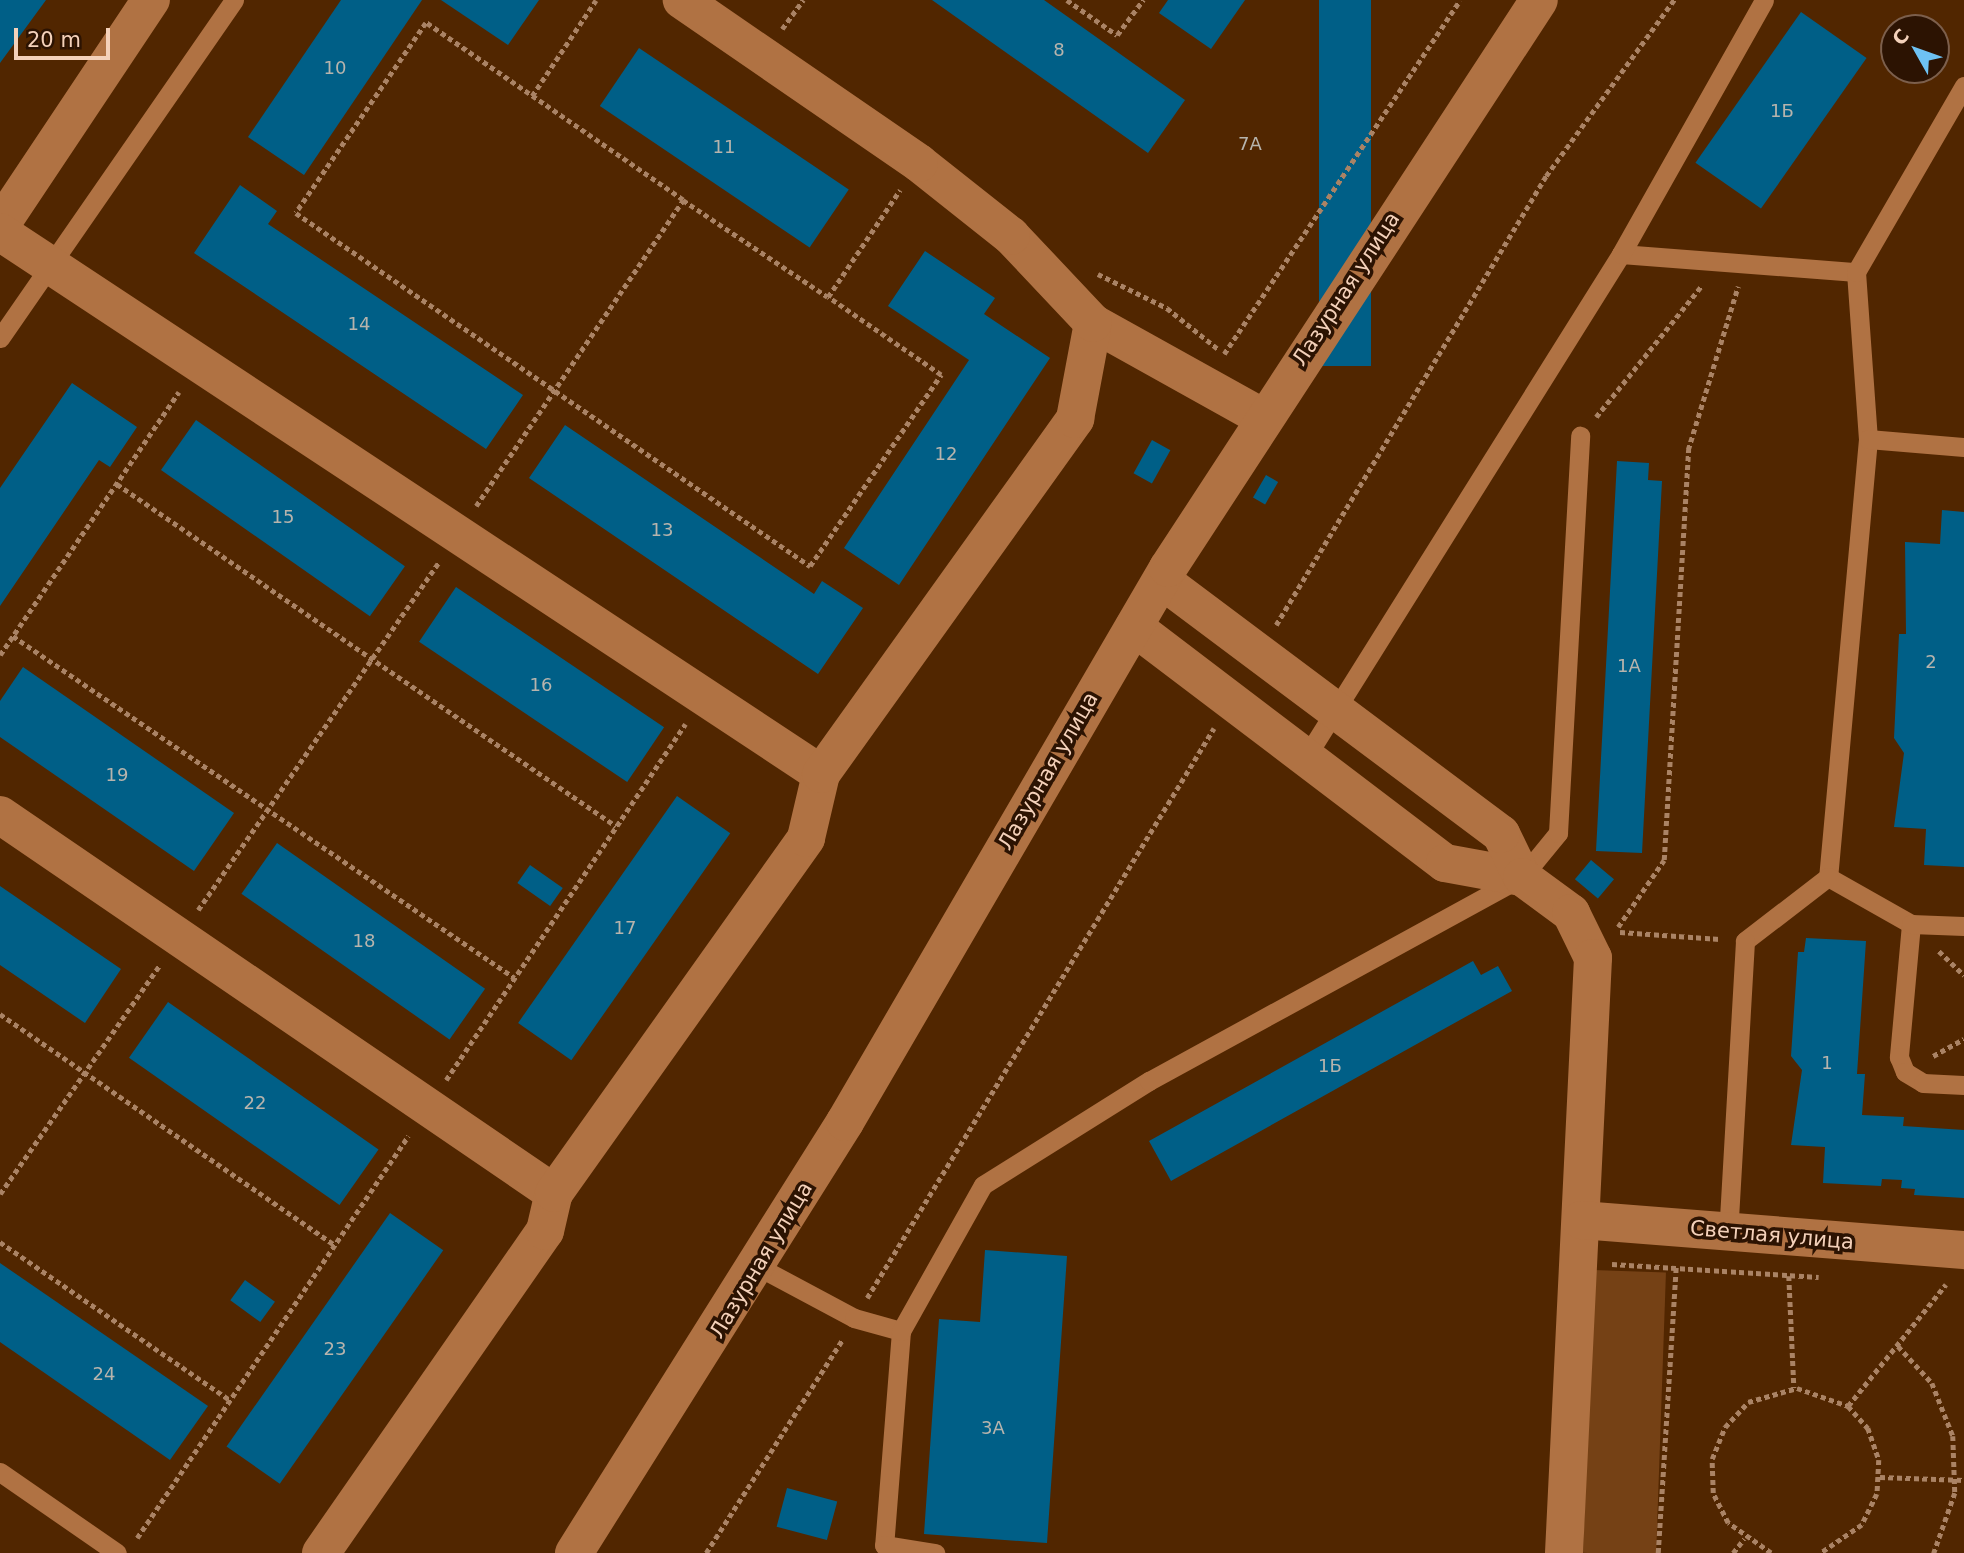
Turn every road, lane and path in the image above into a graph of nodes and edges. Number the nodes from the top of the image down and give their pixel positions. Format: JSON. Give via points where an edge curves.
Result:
{"nodes":[{"id":1,"x":151,"y":0,"type":"edge"},
{"id":2,"x":234,"y":0,"type":"edge"},
{"id":3,"x":596,"y":0,"type":"edge"},
{"id":4,"x":682,"y":0,"type":"edge"},
{"id":5,"x":803,"y":0,"type":"edge"},
{"id":6,"x":1067,"y":0,"type":"edge"},
{"id":7,"x":1143,"y":0,"type":"edge"},
{"id":8,"x":1460,"y":0,"type":"edge"},
{"id":9,"x":1539,"y":0,"type":"edge"},
{"id":10,"x":1674,"y":0,"type":"edge"},
{"id":11,"x":1764,"y":0,"type":"edge"},
{"id":12,"x":774,"y":41,"type":"dead end"},
{"id":13,"x":1964,"y":86,"type":"edge"},
{"id":14,"x":533,"y":96,"type":"junction"},
{"id":15,"x":919,"y":163,"type":"junction"},
{"id":16,"x":683,"y":200,"type":"junction"},
{"id":17,"x":0,"y":226,"type":"edge"},
{"id":18,"x":0,"y":232,"type":"edge"},
{"id":19,"x":1620,"y":254,"type":"junction"},
{"id":20,"x":1720,"y":261,"type":"junction"},
{"id":21,"x":1745,"y":262,"type":"junction"},
{"id":22,"x":51,"y":264,"type":"junction"},
{"id":23,"x":1856,"y":272,"type":"junction"},
{"id":24,"x":1129,"y":287,"type":"dead end"},
{"id":25,"x":828,"y":298,"type":"junction"},
{"id":26,"x":1167,"y":308,"type":"dead end"},
{"id":27,"x":1093,"y":323,"type":"junction"},
{"id":28,"x":0,"y":338,"type":"edge"},
{"id":29,"x":1224,"y":354,"type":"dead end"},
{"id":30,"x":198,"y":365,"type":"junction"},
{"id":31,"x":554,"y":390,"type":"junction"},
{"id":32,"x":1262,"y":418,"type":"junction"},
{"id":33,"x":1580,"y":436,"type":"joint"},
{"id":34,"x":1868,"y":439,"type":"junction"},
{"id":35,"x":1964,"y":447,"type":"edge"},
{"id":36,"x":117,"y":484,"type":"junction"},
{"id":37,"x":457,"y":535,"type":"junction"},
{"id":38,"x":1161,"y":580,"type":"junction"},
{"id":39,"x":1134,"y":626,"type":"junction"},
{"id":40,"x":13,"y":636,"type":"junction"},
{"id":41,"x":1260,"y":652,"type":"junction"},
{"id":42,"x":0,"y":655,"type":"edge"},
{"id":43,"x":372,"y":659,"type":"junction"},
{"id":44,"x":1231,"y":700,"type":"junction"},
{"id":45,"x":1339,"y":709,"type":"junction"},
{"id":46,"x":1306,"y":757,"type":"junction"},
{"id":47,"x":821,"y":774,"type":"junction"},
{"id":48,"x":267,"y":809,"type":"junction"},
{"id":49,"x":0,"y":815,"type":"edge"},
{"id":50,"x":616,"y":826,"type":"dead end"},
{"id":51,"x":1522,"y":877,"type":"junction"},
{"id":52,"x":1828,"y":877,"type":"junction"},
{"id":53,"x":1911,"y":924,"type":"junction"},
{"id":54,"x":1964,"y":926,"type":"edge"},
{"id":55,"x":1614,"y":932,"type":"junction"},
{"id":56,"x":179,"y":937,"type":"junction"},
{"id":57,"x":1745,"y":941,"type":"junction"},
{"id":58,"x":1613,"y":946,"type":"dead end"},
{"id":59,"x":515,"y":978,"type":"dead end"},
{"id":60,"x":0,"y":1014,"type":"edge"},
{"id":61,"x":85,"y":1073,"type":"junction"},
{"id":62,"x":1964,"y":1085,"type":"edge"},
{"id":63,"x":554,"y":1193,"type":"junction"},
{"id":64,"x":0,"y":1194,"type":"edge"},
{"id":65,"x":1581,"y":1220,"type":"junction"},
{"id":66,"x":1728,"y":1232,"type":"junction"},
{"id":67,"x":0,"y":1242,"type":"edge"},
{"id":68,"x":335,"y":1245,"type":"dead end"},
{"id":69,"x":757,"y":1266,"type":"junction"},
{"id":70,"x":1676,"y":1266,"type":"dead end"},
{"id":71,"x":1956,"y":1267,"type":"edge"},
{"id":72,"x":1789,"y":1276,"type":"dead end"},
{"id":73,"x":854,"y":1318,"type":"junction"},
{"id":74,"x":901,"y":1331,"type":"junction"},
{"id":75,"x":1898,"y":1346,"type":"junction"},
{"id":76,"x":1794,"y":1388,"type":"junction"},
{"id":77,"x":230,"y":1400,"type":"dead end"},
{"id":78,"x":1848,"y":1406,"type":"junction"},
{"id":79,"x":0,"y":1472,"type":"edge"},
{"id":80,"x":1880,"y":1477,"type":"junction"},
{"id":81,"x":1956,"y":1480,"type":"junction"},
{"id":82,"x":1964,"y":1480,"type":"edge"},
{"id":83,"x":1744,"y":1539,"type":"junction"},
{"id":84,"x":117,"y":1553,"type":"edge"},
{"id":85,"x":321,"y":1553,"type":"edge"},
{"id":86,"x":574,"y":1553,"type":"edge"},
{"id":87,"x":706,"y":1553,"type":"edge"},
{"id":88,"x":935,"y":1553,"type":"edge"},
{"id":89,"x":1564,"y":1553,"type":"edge"},
{"id":90,"x":1658,"y":1553,"type":"edge"},
{"id":91,"x":1732,"y":1553,"type":"edge"},
{"id":92,"x":1771,"y":1553,"type":"edge"},
{"id":93,"x":1821,"y":1553,"type":"edge"},
{"id":94,"x":1934,"y":1553,"type":"edge"}],
"edges":[{"from":1,"to":17,"type":"street"},
{"from":2,"to":22,"type":"lane"},
{"from":3,"to":14,"type":"path"},
{"from":4,"to":15,"type":"street"},
{"from":5,"to":12,"type":"path"},
{"from":6,"to":7,"type":"path","via":[[1117,35]]},
{"from":8,"to":29,"type":"path"},
{"from":9,"to":32,"type":"street","name":"Лазурная улица"},
{"from":10,"to":41,"type":"path","via":[[1546,176]]},
{"from":11,"to":19,"type":"lane"},
{"from":13,"to":23,"type":"lane"},
{"from":14,"to":16,"type":"path"},
{"from":14,"to":31,"type":"path","via":[[426,23],[296,213]]},
{"from":15,"to":25,"type":"path"},
{"from":15,"to":27,"type":"street","via":[[1010,236]]},
{"from":16,"to":25,"type":"path"},
{"from":16,"to":31,"type":"path"},
{"from":18,"to":22,"type":"street"},
{"from":19,"to":20,"type":"lane"},
{"from":19,"to":45,"type":"lane"},
{"from":20,"to":21,"type":"lane"},
{"from":20,"to":33,"type":"path"},
{"from":21,"to":23,"type":"lane"},
{"from":21,"to":55,"type":"path","via":[[1688,450],[1664,860]]},
{"from":22,"to":28,"type":"lane"},
{"from":22,"to":30,"type":"street"},
{"from":23,"to":34,"type":"lane"},
{"from":24,"to":26,"type":"path"},
{"from":25,"to":31,"type":"path","via":[[941,375],[810,566]]},
{"from":27,"to":32,"type":"street"},
{"from":27,"to":47,"type":"street","via":[[1074,419]]},
{"from":30,"to":36,"type":"path"},
{"from":30,"to":37,"type":"street"},
{"from":31,"to":37,"type":"path"},
{"from":32,"to":38,"type":"street","name":"Лазурная улица"},
{"from":33,"to":51,"type":"lane","via":[[1558,833]]},
{"from":34,"to":35,"type":"lane"},
{"from":34,"to":52,"type":"lane"},
{"from":36,"to":40,"type":"path"},
{"from":36,"to":43,"type":"path"},
{"from":37,"to":43,"type":"path"},
{"from":37,"to":47,"type":"street"},
{"from":38,"to":39,"type":"street","name":"Лазурная улица"},
{"from":38,"to":41,"type":"street"},
{"from":39,"to":44,"type":"street"},
{"from":39,"to":69,"type":"street","name":"Лазурная улица"},
{"from":40,"to":42,"type":"path"},
{"from":40,"to":48,"type":"path"},
{"from":41,"to":45,"type":"street"},
{"from":43,"to":48,"type":"path"},
{"from":43,"to":50,"type":"path"},
{"from":44,"to":46,"type":"street"},
{"from":44,"to":73,"type":"path"},
{"from":45,"to":46,"type":"lane"},
{"from":45,"to":51,"type":"street","via":[[1501,834]]},
{"from":46,"to":51,"type":"street","via":[[1445,863]]},
{"from":47,"to":63,"type":"street","via":[[806,838]]},
{"from":48,"to":56,"type":"path"},
{"from":48,"to":59,"type":"path"},
{"from":49,"to":56,"type":"street"},
{"from":51,"to":65,"type":"street","via":[[1571,913],[1593,958]]},
{"from":51,"to":74,"type":"lane","via":[[1149,1081],[983,1185]]},
{"from":52,"to":53,"type":"lane"},
{"from":52,"to":57,"type":"lane"},
{"from":53,"to":54,"type":"lane"},
{"from":53,"to":62,"type":"lane","via":[[1899,1057],[1905,1072],[1923,1083]]},
{"from":55,"to":57,"type":"path"},
{"from":55,"to":58,"type":"path"},
{"from":56,"to":61,"type":"path"},
{"from":56,"to":63,"type":"street"},
{"from":57,"to":66,"type":"lane"},
{"from":60,"to":61,"type":"path"},
{"from":61,"to":64,"type":"path"},
{"from":61,"to":68,"type":"path"},
{"from":63,"to":85,"type":"street","via":[[545,1231]]},
{"from":65,"to":66,"type":"street","name":"Светлая улица"},
{"from":65,"to":89,"type":"street"},
{"from":66,"to":71,"type":"street","name":"Светлая улица"},
{"from":67,"to":77,"type":"path"},
{"from":69,"to":73,"type":"lane"},
{"from":69,"to":86,"type":"street","name":"Лазурная улица"},
{"from":70,"to":90,"type":"path"},
{"from":71,"to":75,"type":"path"},
{"from":72,"to":76,"type":"path"},
{"from":73,"to":74,"type":"lane"},
{"from":73,"to":87,"type":"path","via":[[805,1407]]},
{"from":74,"to":88,"type":"lane","via":[[884,1545]]},
{"from":75,"to":78,"type":"path"},
{"from":75,"to":81,"type":"path","via":[[1941,1400],[1953,1436]]},
{"from":76,"to":78,"type":"path","via":[[1822,1392]]},
{"from":76,"to":83,"type":"path","via":[[1748,1402],[1717,1442],[1713,1493]]},
{"from":78,"to":80,"type":"path","via":[[1875,1444]]},
{"from":79,"to":84,"type":"lane"},
{"from":80,"to":81,"type":"path"},
{"from":80,"to":93,"type":"path","via":[[1862,1525]]},
{"from":81,"to":82,"type":"path"},
{"from":81,"to":94,"type":"path"},
{"from":83,"to":91,"type":"path"},
{"from":83,"to":92,"type":"path"}]}
